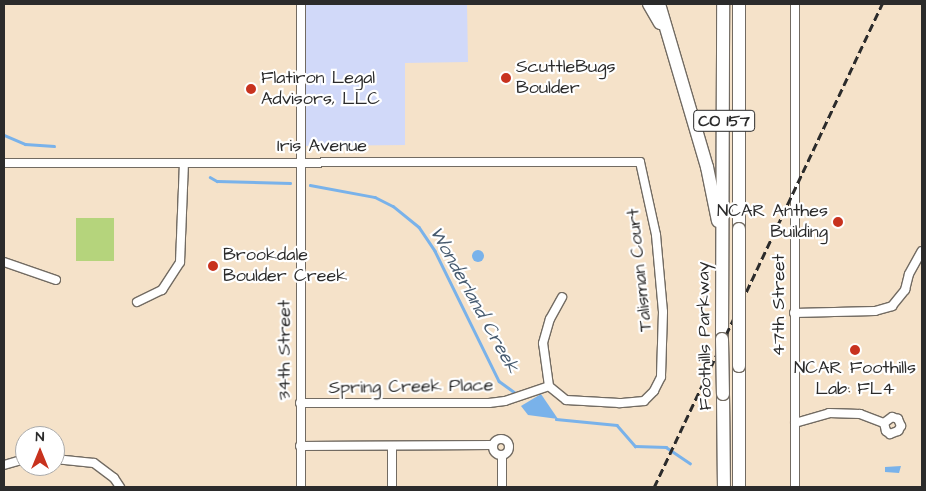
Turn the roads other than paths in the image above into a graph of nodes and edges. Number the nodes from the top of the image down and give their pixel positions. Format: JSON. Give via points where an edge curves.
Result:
{"nodes":[{"id":1,"x":301,"y":4,"type":"edge"},
{"id":2,"x":649,"y":4,"type":"edge"},
{"id":3,"x":659,"y":4,"type":"edge"},
{"id":4,"x":723,"y":4,"type":"edge"},
{"id":5,"x":739,"y":4,"type":"edge"},
{"id":6,"x":795,"y":4,"type":"edge"},
{"id":7,"x":669,"y":40,"type":"junction"},
{"id":8,"x":300,"y":161,"type":"junction"},
{"id":9,"x":640,"y":162,"type":"joint"},
{"id":10,"x":4,"y":163,"type":"edge"},
{"id":11,"x":184,"y":163,"type":"junction"},
{"id":12,"x":722,"y":238,"type":"junction"},
{"id":13,"x":922,"y":251,"type":"edge"},
{"id":14,"x":4,"y":262,"type":"edge"},
{"id":15,"x":56,"y":280,"type":"dead end"},
{"id":16,"x":562,"y":298,"type":"dead end"},
{"id":17,"x":138,"y":302,"type":"dead end"},
{"id":18,"x":794,"y":313,"type":"junction"},
{"id":19,"x":548,"y":386,"type":"junction"},
{"id":20,"x":300,"y":403,"type":"junction"},
{"id":21,"x":795,"y":423,"type":"junction"},
{"id":22,"x":884,"y":423,"type":"dead end"},
{"id":23,"x":493,"y":445,"type":"junction"},
{"id":24,"x":300,"y":446,"type":"junction"},
{"id":25,"x":392,"y":446,"type":"junction"},
{"id":26,"x":502,"y":455,"type":"junction"},
{"id":27,"x":65,"y":459,"type":"edge"},
{"id":28,"x":120,"y":487,"type":"edge"},
{"id":29,"x":301,"y":487,"type":"edge"},
{"id":30,"x":392,"y":487,"type":"edge"},
{"id":31,"x":502,"y":487,"type":"edge"},
{"id":32,"x":724,"y":487,"type":"edge"},
{"id":33,"x":739,"y":487,"type":"edge"},
{"id":34,"x":795,"y":487,"type":"edge"}],
"edges":[{"from":1,"to":8,"type":"street","name":"34th Street"},
{"from":2,"to":7,"type":"highway"},
{"from":3,"to":7,"type":"highway"},
{"from":4,"to":12,"type":"highway","name":"Foothills Parkway","number":"CO 157"},
{"from":5,"to":33,"type":"highway","name":"Foothills Parkway","number":"CO 157","bridge":true},
{"from":6,"to":18,"type":"street","name":"47th Street"},
{"from":7,"to":12,"type":"highway","via":[[706,162]]},
{"from":8,"to":9,"type":"street","name":"Iris Avenue"},
{"from":8,"to":11,"type":"street","name":"Iris Avenue"},
{"from":8,"to":20,"type":"street","name":"34th Street"},
{"from":9,"to":19,"type":"street","name":"Talisman Court","via":[[656,236],[663,312],[661,377],[644,401],[619,404],[566,400]]},
{"from":10,"to":11,"type":"street","name":"Iris Avenue"},
{"from":11,"to":17,"type":"street","via":[[180,262],[162,290]]},
{"from":12,"to":32,"type":"highway","name":"Foothills Parkway","number":"CO 157","bridge":true},
{"from":13,"to":18,"type":"street","via":[[909,274],[905,290],[892,306],[875,311]]},
{"from":14,"to":15,"type":"street"},
{"from":16,"to":19,"type":"street","via":[[550,319],[543,343]]},
{"from":18,"to":21,"type":"street","name":"47th Street"},
{"from":19,"to":20,"type":"street","name":"Spring Creek Place","via":[[505,401],[488,403]]},
{"from":20,"to":24,"type":"street","name":"34th Street"},
{"from":21,"to":22,"type":"street","via":[[829,414],[860,414]]},
{"from":21,"to":34,"type":"street","name":"47th Street"},
{"from":23,"to":25,"type":"street"},
{"from":23,"to":26,"type":"street","via":[[494,452]]},
{"from":23,"to":26,"type":"street","via":[[499,438],[507,440],[509,451]]},
{"from":24,"to":25,"type":"street"},
{"from":24,"to":29,"type":"street","name":"34th Street"},
{"from":25,"to":30,"type":"street"},
{"from":26,"to":31,"type":"street"},
{"from":27,"to":28,"type":"street","via":[[94,463],[114,478]]}]}
